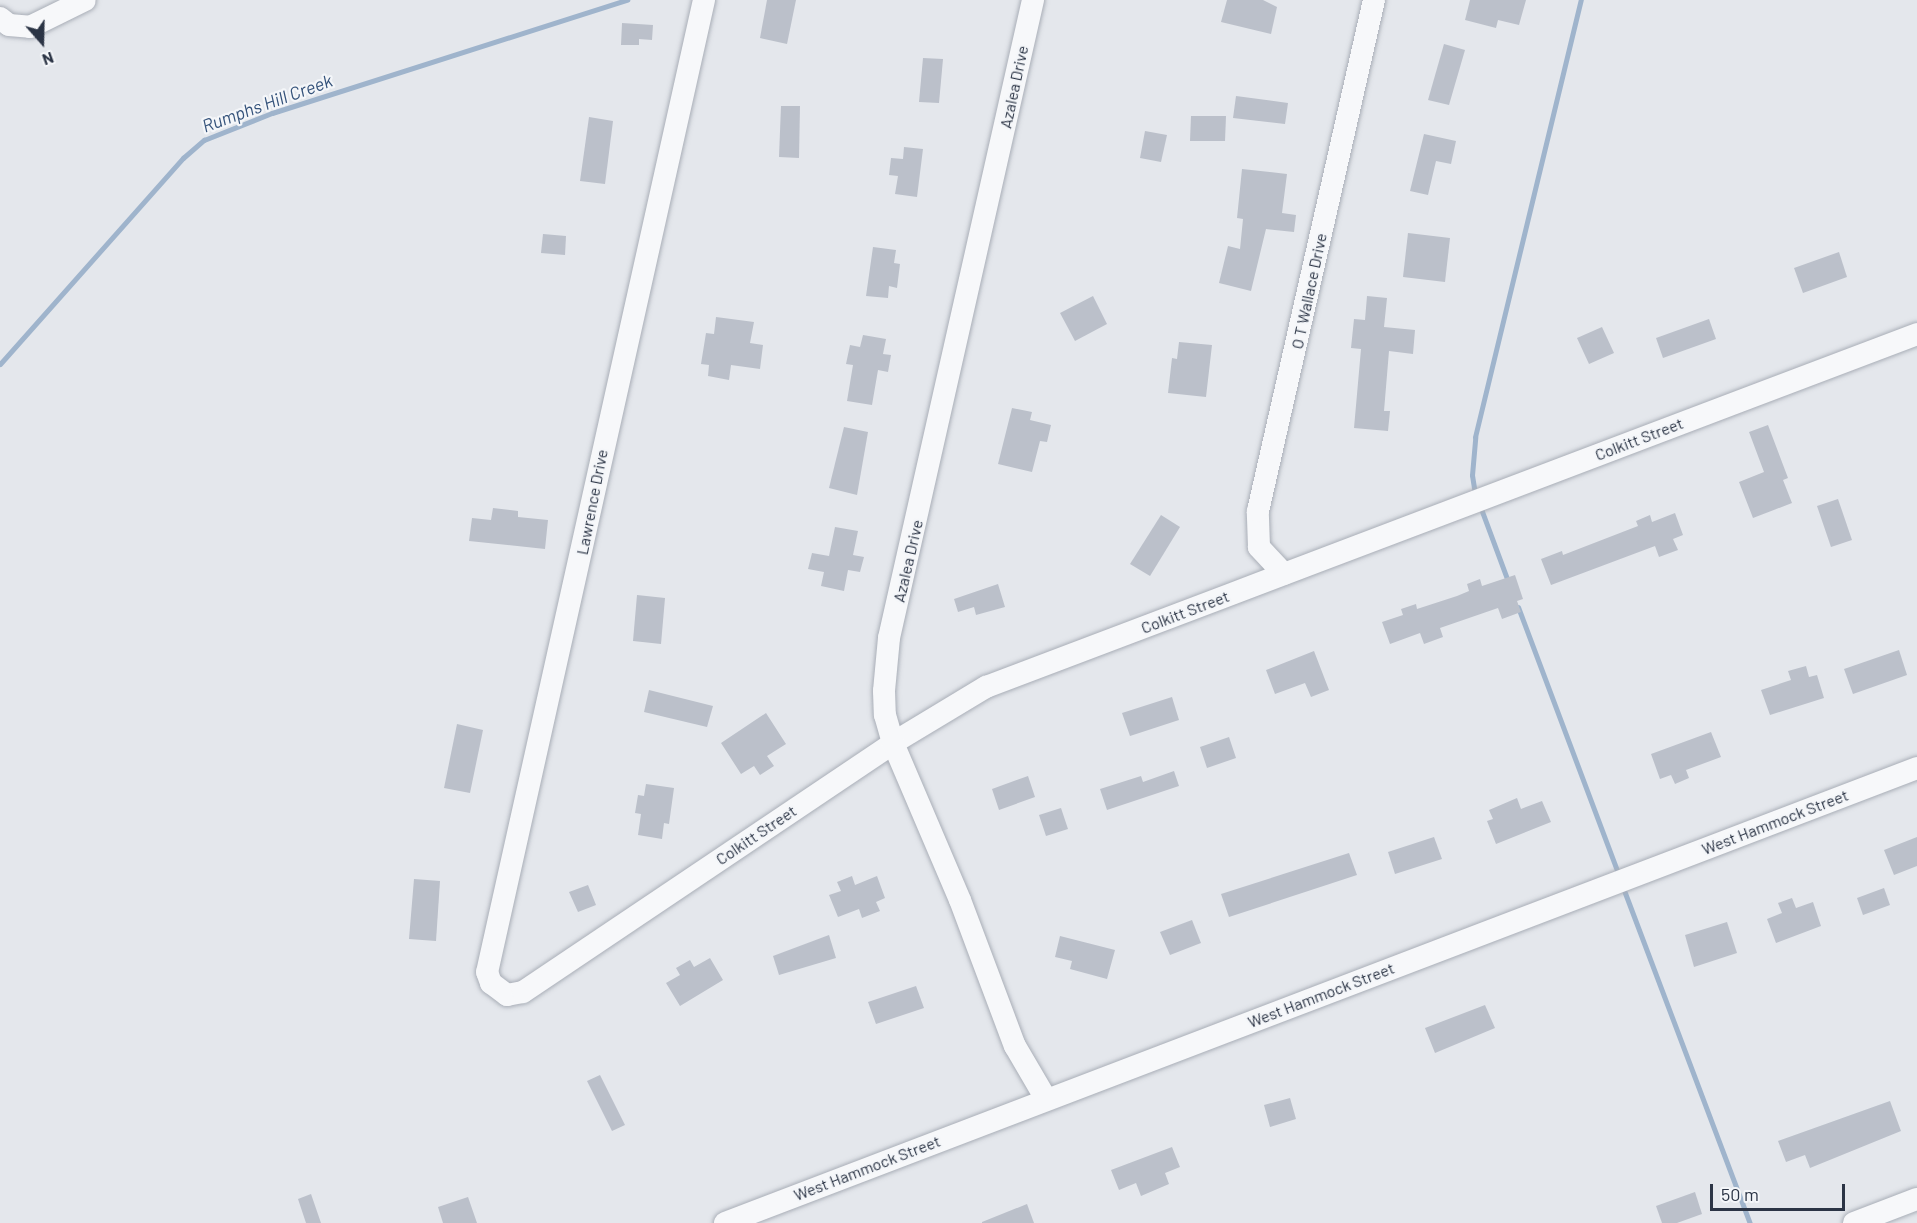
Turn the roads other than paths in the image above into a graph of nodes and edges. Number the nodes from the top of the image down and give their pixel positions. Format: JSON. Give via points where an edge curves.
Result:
{"nodes":[{"id":1,"x":86,"y":0,"type":"edge"},
{"id":2,"x":704,"y":0,"type":"edge"},
{"id":3,"x":1033,"y":0,"type":"edge"},
{"id":4,"x":1374,"y":0,"type":"edge"},
{"id":5,"x":0,"y":18,"type":"edge"},
{"id":6,"x":1917,"y":334,"type":"edge"},
{"id":7,"x":1284,"y":574,"type":"junction"},
{"id":8,"x":893,"y":743,"type":"junction"},
{"id":9,"x":1917,"y":768,"type":"edge"},
{"id":10,"x":507,"y":995,"type":"joint"},
{"id":11,"x":1046,"y":1099,"type":"junction"},
{"id":12,"x":1917,"y":1199,"type":"edge"},
{"id":13,"x":725,"y":1223,"type":"edge"},
{"id":14,"x":1854,"y":1223,"type":"edge"}],
"edges":[{"from":1,"to":5,"type":"street","via":[[30,27],[9,25]]},
{"from":2,"to":10,"type":"street","name":"Lawrence Drive","via":[[489,962],[491,983]]},
{"from":3,"to":8,"type":"street","name":"Azalea Drive","via":[[889,638],[884,691],[885,715]]},
{"from":4,"to":7,"type":"street","name":"O T Wallace Drive","via":[[1258,511],[1259,547]]},
{"from":6,"to":7,"type":"street","name":"Colkitt Street"},
{"from":7,"to":8,"type":"street","name":"Colkitt Street","via":[[986,687]]},
{"from":8,"to":10,"type":"street","name":"Colkitt Street","via":[[523,992]]},
{"from":8,"to":11,"type":"street","name":"Azalea Drive","via":[[960,900],[1015,1046]]},
{"from":9,"to":11,"type":"street","name":"West Hammock Street"},
{"from":11,"to":13,"type":"street","name":"West Hammock Street"},
{"from":12,"to":14,"type":"street"}]}
